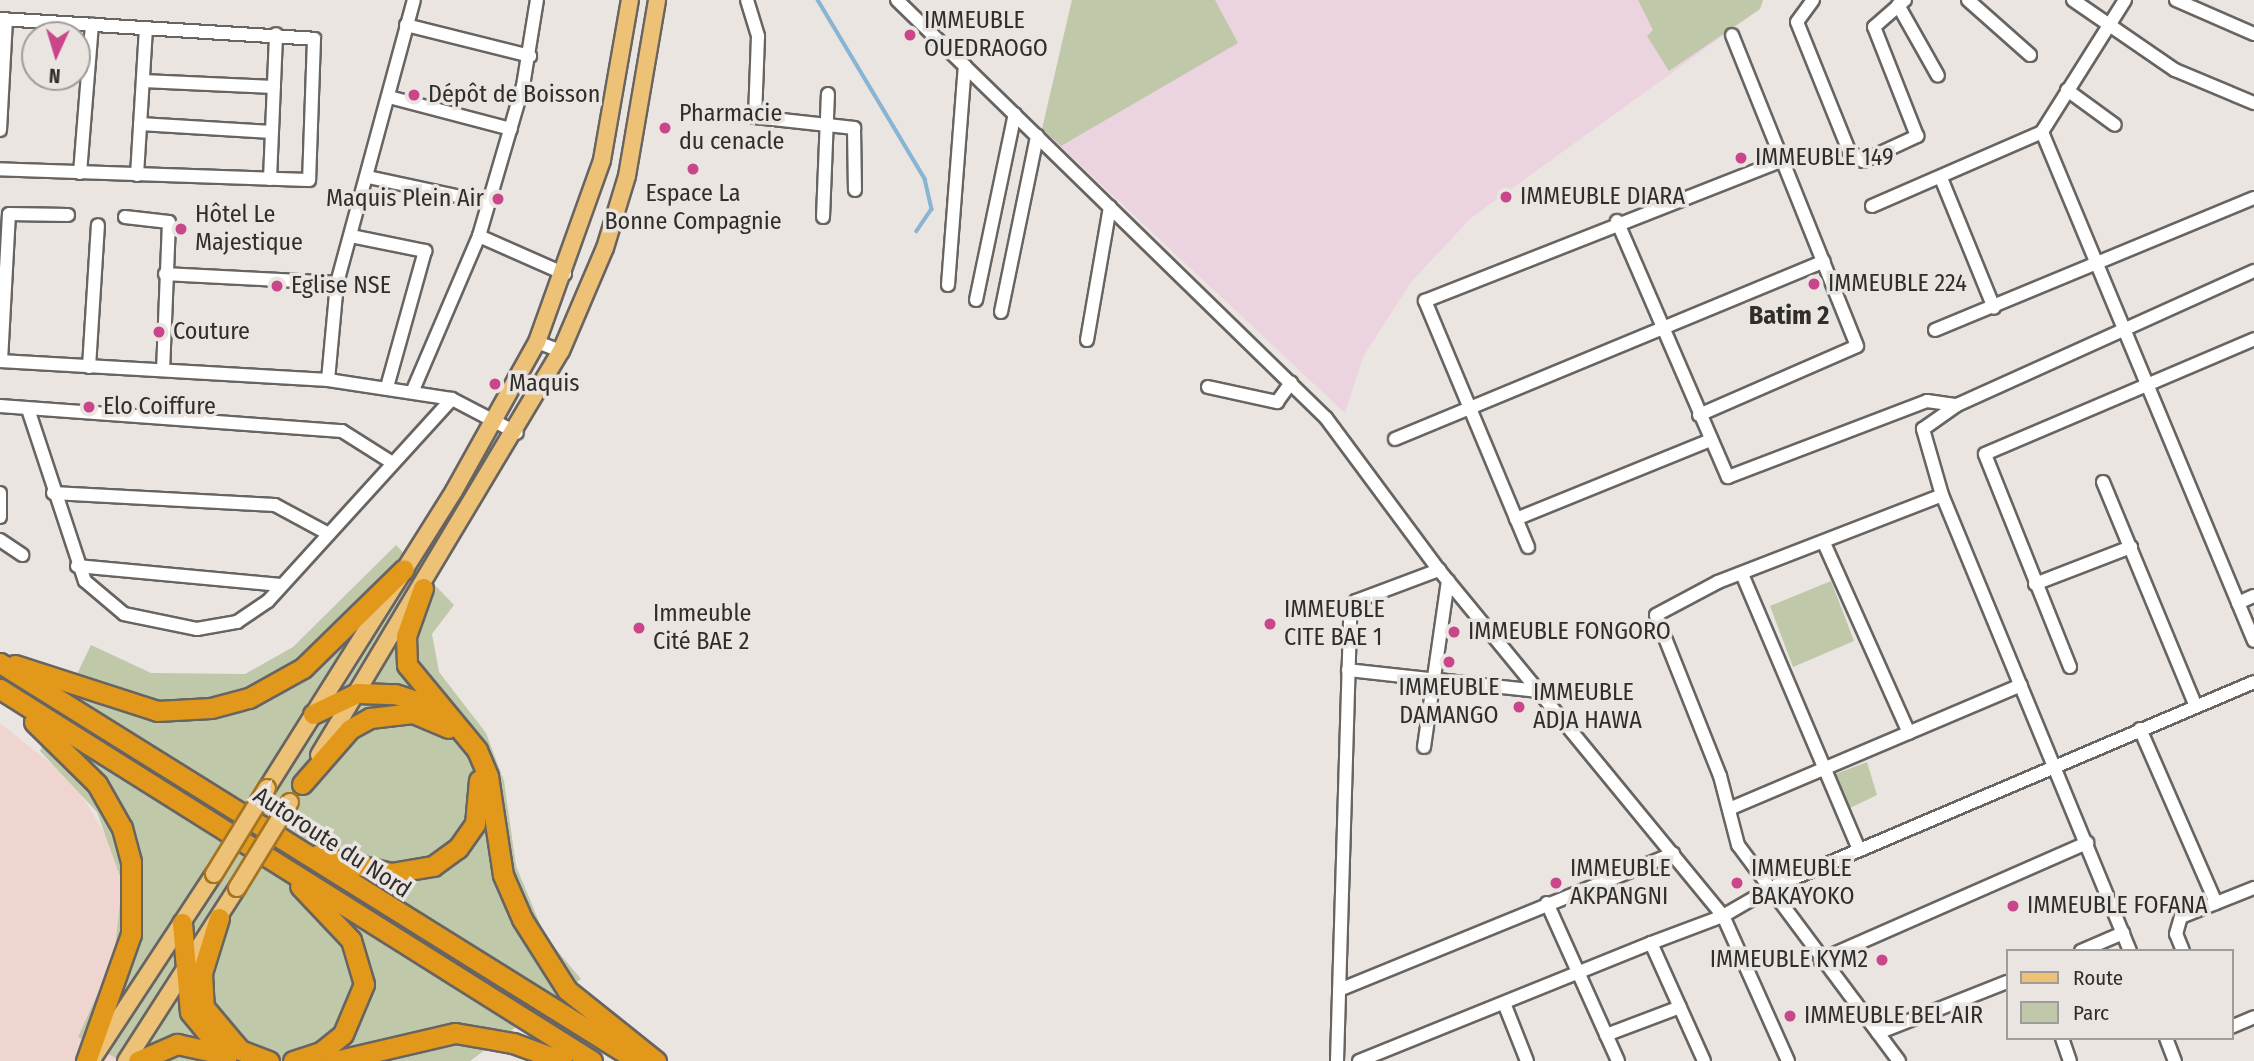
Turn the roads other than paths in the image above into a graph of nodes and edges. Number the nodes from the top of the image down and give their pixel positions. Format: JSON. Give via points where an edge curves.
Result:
{"nodes":[{"id":1,"x":414,"y":0,"type":"edge"},
{"id":2,"x":537,"y":0,"type":"edge"},
{"id":3,"x":630,"y":0,"type":"edge"},
{"id":4,"x":657,"y":0,"type":"edge"},
{"id":5,"x":747,"y":0,"type":"edge"},
{"id":6,"x":897,"y":0,"type":"edge"},
{"id":7,"x":1813,"y":0,"type":"edge"},
{"id":8,"x":1968,"y":0,"type":"edge"},
{"id":9,"x":2073,"y":0,"type":"edge"},
{"id":10,"x":2125,"y":0,"type":"edge"},
{"id":11,"x":2176,"y":0,"type":"edge"},
{"id":12,"x":1902,"y":2,"type":"edge"},
{"id":13,"x":3,"y":19,"type":"edge"},
{"id":14,"x":92,"y":24,"type":"junction"},
{"id":15,"x":406,"y":25,"type":"junction"},
{"id":16,"x":2107,"y":25,"type":"junction"},
{"id":17,"x":146,"y":28,"type":"junction"},
{"id":18,"x":276,"y":34,"type":"junction"},
{"id":19,"x":2254,"y":34,"type":"edge"},
{"id":20,"x":1732,"y":35,"type":"dead end"},
{"id":21,"x":2030,"y":55,"type":"dead end"},
{"id":22,"x":530,"y":56,"type":"junction"},
{"id":23,"x":965,"y":66,"type":"junction"},
{"id":24,"x":1938,"y":76,"type":"dead end"},
{"id":25,"x":143,"y":80,"type":"junction"},
{"id":26,"x":274,"y":87,"type":"junction"},
{"id":27,"x":2067,"y":90,"type":"junction"},
{"id":28,"x":828,"y":94,"type":"dead end"},
{"id":29,"x":389,"y":97,"type":"junction"},
{"id":30,"x":2254,"y":103,"type":"edge"},
{"id":31,"x":1014,"y":114,"type":"junction"},
{"id":32,"x":140,"y":124,"type":"junction"},
{"id":33,"x":2115,"y":125,"type":"dead end"},
{"id":34,"x":825,"y":127,"type":"junction"},
{"id":35,"x":511,"y":129,"type":"junction"},
{"id":36,"x":0,"y":130,"type":"edge"},
{"id":37,"x":272,"y":132,"type":"junction"},
{"id":38,"x":2042,"y":132,"type":"junction"},
{"id":39,"x":1037,"y":136,"type":"junction"},
{"id":40,"x":1786,"y":159,"type":"junction"},
{"id":41,"x":0,"y":169,"type":"edge"},
{"id":42,"x":80,"y":173,"type":"junction"},
{"id":43,"x":137,"y":175,"type":"junction"},
{"id":44,"x":369,"y":177,"type":"junction"},
{"id":45,"x":1941,"y":178,"type":"junction"},
{"id":46,"x":270,"y":179,"type":"junction"},
{"id":47,"x":855,"y":190,"type":"dead end"},
{"id":48,"x":2254,"y":198,"type":"edge"},
{"id":49,"x":489,"y":203,"type":"junction"},
{"id":50,"x":1872,"y":206,"type":"dead end"},
{"id":51,"x":1110,"y":207,"type":"junction"},
{"id":52,"x":68,"y":215,"type":"dead end"},
{"id":53,"x":125,"y":217,"type":"dead end"},
{"id":54,"x":823,"y":217,"type":"dead end"},
{"id":55,"x":1617,"y":221,"type":"junction"},
{"id":56,"x":98,"y":225,"type":"dead end"},
{"id":57,"x":351,"y":236,"type":"junction"},
{"id":58,"x":479,"y":236,"type":"junction"},
{"id":59,"x":1824,"y":261,"type":"junction"},
{"id":60,"x":2097,"y":265,"type":"junction"},
{"id":61,"x":2254,"y":271,"type":"edge"},
{"id":62,"x":165,"y":274,"type":"junction"},
{"id":63,"x":565,"y":274,"type":"junction"},
{"id":64,"x":337,"y":283,"type":"junction"},
{"id":65,"x":948,"y":285,"type":"dead end"},
{"id":66,"x":976,"y":300,"type":"dead end"},
{"id":67,"x":1994,"y":308,"type":"junction"},
{"id":68,"x":1001,"y":312,"type":"dead end"},
{"id":69,"x":1662,"y":330,"type":"junction"},
{"id":70,"x":1935,"y":330,"type":"dead end"},
{"id":71,"x":2126,"y":332,"type":"junction"},
{"id":72,"x":2254,"y":339,"type":"edge"},
{"id":73,"x":1087,"y":340,"type":"dead end"},
{"id":74,"x":537,"y":342,"type":"junction"},
{"id":75,"x":561,"y":351,"type":"junction"},
{"id":76,"x":1,"y":361,"type":"edge"},
{"id":77,"x":89,"y":367,"type":"junction"},
{"id":78,"x":163,"y":370,"type":"junction"},
{"id":79,"x":328,"y":380,"type":"junction"},
{"id":80,"x":1291,"y":383,"type":"junction"},
{"id":81,"x":2147,"y":383,"type":"junction"},
{"id":82,"x":387,"y":387,"type":"junction"},
{"id":83,"x":1208,"y":387,"type":"dead end"},
{"id":84,"x":413,"y":390,"type":"junction"},
{"id":85,"x":452,"y":399,"type":"junction"},
{"id":86,"x":1957,"y":405,"type":"junction"},
{"id":87,"x":0,"y":406,"type":"edge"},
{"id":88,"x":28,"y":409,"type":"junction"},
{"id":89,"x":1468,"y":410,"type":"junction"},
{"id":90,"x":1699,"y":415,"type":"junction"},
{"id":91,"x":494,"y":421,"type":"junction"},
{"id":92,"x":517,"y":433,"type":"junction"},
{"id":93,"x":1395,"y":439,"type":"dead end"},
{"id":94,"x":1711,"y":440,"type":"junction"},
{"id":95,"x":391,"y":462,"type":"junction"},
{"id":96,"x":2103,"y":482,"type":"dead end"},
{"id":97,"x":53,"y":493,"type":"junction"},
{"id":98,"x":0,"y":494,"type":"edge"},
{"id":99,"x":1942,"y":495,"type":"junction"},
{"id":100,"x":0,"y":517,"type":"edge"},
{"id":101,"x":1516,"y":519,"type":"junction"},
{"id":102,"x":327,"y":533,"type":"junction"},
{"id":103,"x":0,"y":540,"type":"edge"},
{"id":104,"x":1824,"y":543,"type":"junction"},
{"id":105,"x":1528,"y":547,"type":"dead end"},
{"id":106,"x":2131,"y":547,"type":"junction"},
{"id":107,"x":22,"y":555,"type":"dead end"},
{"id":108,"x":77,"y":566,"type":"junction"},
{"id":109,"x":404,"y":569,"type":"junction"},
{"id":110,"x":1439,"y":570,"type":"junction"},
{"id":111,"x":1742,"y":574,"type":"junction"},
{"id":112,"x":1448,"y":581,"type":"junction"},
{"id":113,"x":2035,"y":584,"type":"junction"},
{"id":114,"x":281,"y":585,"type":"junction"},
{"id":115,"x":423,"y":588,"type":"junction"},
{"id":116,"x":2254,"y":596,"type":"edge"},
{"id":117,"x":2238,"y":603,"type":"junction"},
{"id":118,"x":2254,"y":640,"type":"edge"},
{"id":119,"x":0,"y":661,"type":"edge"},
{"id":120,"x":2070,"y":667,"type":"dead end"},
{"id":121,"x":1348,"y":670,"type":"junction"},
{"id":122,"x":1432,"y":679,"type":"junction"},
{"id":123,"x":2254,"y":682,"type":"edge"},
{"id":124,"x":2021,"y":685,"type":"junction"},
{"id":125,"x":0,"y":689,"type":"edge"},
{"id":126,"x":1537,"y":691,"type":"junction"},
{"id":127,"x":357,"y":693,"type":"junction"},
{"id":128,"x":0,"y":696,"type":"edge"},
{"id":129,"x":2196,"y":706,"type":"junction"},
{"id":130,"x":436,"y":707,"type":"junction"},
{"id":131,"x":313,"y":714,"type":"junction"},
{"id":132,"x":2140,"y":729,"type":"junction"},
{"id":133,"x":1909,"y":733,"type":"junction"},
{"id":134,"x":1424,"y":747,"type":"dead end"},
{"id":135,"x":1825,"y":768,"type":"junction"},
{"id":136,"x":2057,"y":769,"type":"junction"},
{"id":137,"x":302,"y":784,"type":"junction"},
{"id":138,"x":1729,"y":809,"type":"junction"},
{"id":139,"x":2087,"y":844,"type":"junction"},
{"id":140,"x":297,"y":848,"type":"junction"},
{"id":141,"x":1859,"y":849,"type":"junction"},
{"id":142,"x":1673,"y":854,"type":"junction"},
{"id":143,"x":268,"y":858,"type":"junction"},
{"id":144,"x":1773,"y":887,"type":"junction"},
{"id":145,"x":2254,"y":888,"type":"edge"},
{"id":146,"x":1547,"y":903,"type":"junction"},
{"id":147,"x":2216,"y":903,"type":"junction"},
{"id":148,"x":1723,"y":916,"type":"junction"},
{"id":149,"x":219,"y":918,"type":"junction"},
{"id":150,"x":182,"y":923,"type":"junction"},
{"id":151,"x":2123,"y":933,"type":"junction"},
{"id":152,"x":1651,"y":943,"type":"junction"},
{"id":153,"x":2086,"y":949,"type":"edge"},
{"id":154,"x":2129,"y":949,"type":"edge"},
{"id":155,"x":2182,"y":949,"type":"edge"},
{"id":156,"x":1820,"y":960,"type":"junction"},
{"id":157,"x":182,"y":973,"type":"junction"},
{"id":158,"x":1578,"y":973,"type":"junction"},
{"id":159,"x":2006,"y":982,"type":"edge"},
{"id":160,"x":1339,"y":990,"type":"junction"},
{"id":161,"x":1504,"y":1003,"type":"junction"},
{"id":162,"x":1680,"y":1007,"type":"junction"},
{"id":163,"x":2254,"y":1017,"type":"edge"},
{"id":164,"x":2233,"y":1026,"type":"edge"},
{"id":165,"x":1878,"y":1032,"type":"junction"},
{"id":166,"x":1606,"y":1035,"type":"junction"},
{"id":167,"x":2063,"y":1040,"type":"edge"},
{"id":168,"x":2167,"y":1040,"type":"edge"},
{"id":169,"x":231,"y":1059,"type":"edge"},
{"id":170,"x":89,"y":1061,"type":"edge"},
{"id":171,"x":126,"y":1061,"type":"edge"},
{"id":172,"x":138,"y":1061,"type":"edge"},
{"id":173,"x":269,"y":1061,"type":"edge"},
{"id":174,"x":293,"y":1061,"type":"edge"},
{"id":175,"x":335,"y":1061,"type":"edge"},
{"id":176,"x":562,"y":1061,"type":"edge"},
{"id":177,"x":592,"y":1061,"type":"edge"},
{"id":178,"x":638,"y":1061,"type":"edge"},
{"id":179,"x":656,"y":1061,"type":"edge"},
{"id":180,"x":1337,"y":1061,"type":"edge"},
{"id":181,"x":1359,"y":1061,"type":"edge"},
{"id":182,"x":1527,"y":1061,"type":"edge"},
{"id":183,"x":1618,"y":1061,"type":"edge"},
{"id":184,"x":1704,"y":1061,"type":"edge"},
{"id":185,"x":1788,"y":1061,"type":"edge"},
{"id":186,"x":1899,"y":1061,"type":"edge"},
{"id":187,"x":2070,"y":1061,"type":"edge"},
{"id":188,"x":2175,"y":1061,"type":"edge"}],
"edges":[{"from":1,"to":15,"type":"street"},
{"from":2,"to":22,"type":"street"},
{"from":3,"to":63,"type":"main road","via":[[601,160]]},
{"from":4,"to":75,"type":"main road","via":[[627,176],[606,248]]},
{"from":5,"to":34,"type":"street","via":[[758,36],[755,117]]},
{"from":6,"to":23,"type":"street"},
{"from":7,"to":12,"type":"street","via":[[1797,22],[1849,151],[1863,161],[1917,136],[1874,27]]},
{"from":8,"to":21,"type":"street"},
{"from":9,"to":16,"type":"street"},
{"from":10,"to":16,"type":"street"},
{"from":11,"to":19,"type":"street"},
{"from":12,"to":24,"type":"street"},
{"from":13,"to":14,"type":"street"},
{"from":13,"to":36,"type":"street"},
{"from":14,"to":17,"type":"street"},
{"from":14,"to":42,"type":"street"},
{"from":15,"to":22,"type":"street"},
{"from":15,"to":29,"type":"street"},
{"from":16,"to":27,"type":"street"},
{"from":16,"to":30,"type":"street","via":[[2175,69]]},
{"from":17,"to":18,"type":"street"},
{"from":17,"to":25,"type":"street"},
{"from":18,"to":26,"type":"street"},
{"from":18,"to":46,"type":"street","via":[[314,39],[311,177]]},
{"from":20,"to":40,"type":"street"},
{"from":22,"to":35,"type":"street"},
{"from":23,"to":31,"type":"street"},
{"from":23,"to":65,"type":"street"},
{"from":25,"to":26,"type":"street"},
{"from":25,"to":32,"type":"street"},
{"from":26,"to":37,"type":"street"},
{"from":27,"to":33,"type":"street"},
{"from":27,"to":38,"type":"street"},
{"from":28,"to":34,"type":"street"},
{"from":29,"to":35,"type":"street"},
{"from":29,"to":44,"type":"street"},
{"from":31,"to":39,"type":"street"},
{"from":31,"to":66,"type":"street"},
{"from":32,"to":37,"type":"street"},
{"from":32,"to":43,"type":"street"},
{"from":34,"to":47,"type":"street","via":[[858,132]]},
{"from":34,"to":54,"type":"street"},
{"from":35,"to":49,"type":"street"},
{"from":37,"to":46,"type":"street"},
{"from":38,"to":45,"type":"street"},
{"from":38,"to":60,"type":"street"},
{"from":39,"to":51,"type":"street"},
{"from":39,"to":68,"type":"street"},
{"from":40,"to":55,"type":"street"},
{"from":40,"to":59,"type":"street"},
{"from":41,"to":42,"type":"street"},
{"from":42,"to":43,"type":"street"},
{"from":43,"to":46,"type":"street"},
{"from":44,"to":49,"type":"street"},
{"from":44,"to":57,"type":"street"},
{"from":45,"to":50,"type":"street"},
{"from":45,"to":67,"type":"street"},
{"from":48,"to":60,"type":"street"},
{"from":49,"to":58,"type":"street"},
{"from":51,"to":73,"type":"street"},
{"from":51,"to":80,"type":"street"},
{"from":52,"to":76,"type":"street","via":[[9,214]]},
{"from":53,"to":62,"type":"street","via":[[169,222]]},
{"from":55,"to":69,"type":"street"},
{"from":55,"to":89,"type":"street","via":[[1425,300]]},
{"from":56,"to":77,"type":"street"},
{"from":57,"to":64,"type":"street"},
{"from":57,"to":82,"type":"street","via":[[425,251]]},
{"from":58,"to":63,"type":"street"},
{"from":58,"to":84,"type":"street"},
{"from":59,"to":69,"type":"street"},
{"from":59,"to":90,"type":"street","via":[[1855,335],[1853,353]]},
{"from":60,"to":67,"type":"street"},
{"from":60,"to":71,"type":"street"},
{"from":61,"to":71,"type":"street"},
{"from":62,"to":64,"type":"street"},
{"from":62,"to":78,"type":"street"},
{"from":63,"to":74,"type":"main road"},
{"from":64,"to":79,"type":"street"},
{"from":67,"to":70,"type":"street"},
{"from":69,"to":89,"type":"street"},
{"from":69,"to":90,"type":"street"},
{"from":71,"to":81,"type":"street"},
{"from":71,"to":86,"type":"street"},
{"from":72,"to":81,"type":"street"},
{"from":74,"to":75,"type":"street"},
{"from":74,"to":91,"type":"main road"},
{"from":75,"to":92,"type":"main road"},
{"from":76,"to":77,"type":"street"},
{"from":77,"to":78,"type":"street"},
{"from":78,"to":79,"type":"street"},
{"from":79,"to":82,"type":"street"},
{"from":80,"to":83,"type":"street","via":[[1277,402]]},
{"from":80,"to":110,"type":"street","via":[[1368,467]]},
{"from":81,"to":113,"type":"street","via":[[1985,454]]},
{"from":81,"to":117,"type":"street"},
{"from":82,"to":84,"type":"street"},
{"from":84,"to":85,"type":"street"},
{"from":85,"to":91,"type":"street"},
{"from":85,"to":95,"type":"street"},
{"from":86,"to":94,"type":"street","via":[[1927,401],[1734,477],[1724,474]]},
{"from":86,"to":99,"type":"street","via":[[1923,433]]},
{"from":87,"to":88,"type":"street"},
{"from":88,"to":95,"type":"street","via":[[342,431],[361,437]]},
{"from":88,"to":97,"type":"street"},
{"from":89,"to":93,"type":"street"},
{"from":89,"to":101,"type":"street"},
{"from":90,"to":94,"type":"street"},
{"from":91,"to":92,"type":"street"},
{"from":91,"to":109,"type":"main road"},
{"from":92,"to":115,"type":"main road"},
{"from":94,"to":101,"type":"street"},
{"from":95,"to":102,"type":"street"},
{"from":96,"to":106,"type":"street"},
{"from":97,"to":102,"type":"street","via":[[275,505]]},
{"from":97,"to":108,"type":"street"},
{"from":98,"to":100,"type":"street"},
{"from":99,"to":104,"type":"street"},
{"from":99,"to":124,"type":"street"},
{"from":101,"to":105,"type":"street"},
{"from":102,"to":114,"type":"street"},
{"from":103,"to":107,"type":"street"},
{"from":104,"to":111,"type":"street"},
{"from":104,"to":133,"type":"street"},
{"from":106,"to":113,"type":"street"},
{"from":106,"to":129,"type":"street"},
{"from":108,"to":114,"type":"street"},
{"from":108,"to":114,"type":"street","via":[[96,594],[124,614],[176,628],[237,622]]},
{"from":109,"to":119,"type":"highway","via":[[303,668],[249,698],[211,708],[157,711]]},
{"from":109,"to":131,"type":"main road"},
{"from":110,"to":112,"type":"street"},
{"from":110,"to":121,"type":"street","via":[[1352,604]]},
{"from":111,"to":135,"type":"street"},
{"from":111,"to":138,"type":"street","via":[[1657,615]]},
{"from":112,"to":122,"type":"street"},
{"from":112,"to":126,"type":"street"},
{"from":113,"to":120,"type":"street"},
{"from":115,"to":127,"type":"main road"},
{"from":115,"to":130,"type":"highway","via":[[404,651],[412,679]]},
{"from":116,"to":117,"type":"street"},
{"from":117,"to":118,"type":"street"},
{"from":119,"to":140,"type":"highway","name":"Autoroute du Nord"},
{"from":121,"to":122,"type":"street"},
{"from":121,"to":160,"type":"street"},
{"from":122,"to":126,"type":"street"},
{"from":122,"to":134,"type":"street"},
{"from":123,"to":129,"type":"street"},
{"from":124,"to":133,"type":"street"},
{"from":124,"to":136,"type":"street"},
{"from":125,"to":143,"type":"highway","name":"Autoroute du Nord"},
{"from":126,"to":142,"type":"street"},
{"from":127,"to":130,"type":"highway","via":[[395,694]]},
{"from":127,"to":131,"type":"highway"},
{"from":127,"to":137,"type":"main road"},
{"from":128,"to":170,"type":"highway","via":[[97,784],[122,828],[131,862],[131,934]]},
{"from":129,"to":132,"type":"street"},
{"from":130,"to":179,"type":"highway","via":[[477,750],[488,776],[503,875],[544,961],[567,990]]},
{"from":131,"to":150,"type":"main road","bridge":true},
{"from":132,"to":136,"type":"street"},
{"from":132,"to":147,"type":"street"},
{"from":133,"to":135,"type":"street"},
{"from":135,"to":138,"type":"street"},
{"from":135,"to":141,"type":"street"},
{"from":136,"to":139,"type":"street"},
{"from":136,"to":141,"type":"street"},
{"from":137,"to":140,"type":"highway","via":[[350,729],[388,713],[413,713],[452,731],[465,747],[480,796],[467,838],[421,871],[365,869]]},
{"from":137,"to":149,"type":"main road","bridge":true},
{"from":138,"to":144,"type":"street","via":[[1738,845]]},
{"from":139,"to":151,"type":"street"},
{"from":139,"to":156,"type":"street"},
{"from":140,"to":178,"type":"highway","name":"Autoroute du Nord"},
{"from":141,"to":144,"type":"street"},
{"from":142,"to":146,"type":"street"},
{"from":142,"to":148,"type":"street"},
{"from":143,"to":174,"type":"highway","via":[[344,930],[363,968],[363,995],[343,1034]]},
{"from":143,"to":177,"type":"highway","name":"Autoroute du Nord"},
{"from":144,"to":148,"type":"street"},
{"from":144,"to":156,"type":"street"},
{"from":145,"to":147,"type":"street"},
{"from":146,"to":158,"type":"street"},
{"from":146,"to":160,"type":"street"},
{"from":147,"to":155,"type":"street","via":[[2176,924]]},
{"from":148,"to":152,"type":"street"},
{"from":148,"to":185,"type":"street"},
{"from":149,"to":157,"type":"main road"},
{"from":149,"to":173,"type":"highway","via":[[202,973],[204,1007],[240,1050]]},
{"from":150,"to":157,"type":"highway"},
{"from":150,"to":170,"type":"main road"},
{"from":151,"to":153,"type":"street"},
{"from":151,"to":154,"type":"street"},
{"from":152,"to":158,"type":"street"},
{"from":152,"to":162,"type":"street"},
{"from":156,"to":165,"type":"street"},
{"from":157,"to":169,"type":"highway","via":[[198,1027]]},
{"from":157,"to":171,"type":"main road"},
{"from":158,"to":161,"type":"street"},
{"from":158,"to":166,"type":"street"},
{"from":159,"to":165,"type":"street"},
{"from":160,"to":180,"type":"street"},
{"from":161,"to":181,"type":"street"},
{"from":161,"to":182,"type":"street"},
{"from":162,"to":166,"type":"street"},
{"from":162,"to":184,"type":"street"},
{"from":163,"to":164,"type":"street"},
{"from":165,"to":186,"type":"street"},
{"from":166,"to":183,"type":"street"},
{"from":167,"to":187,"type":"street"},
{"from":168,"to":188,"type":"street"},
{"from":169,"to":172,"type":"highway","via":[[177,1044]]},
{"from":175,"to":176,"type":"highway","via":[[455,1033],[513,1043]]}]}
